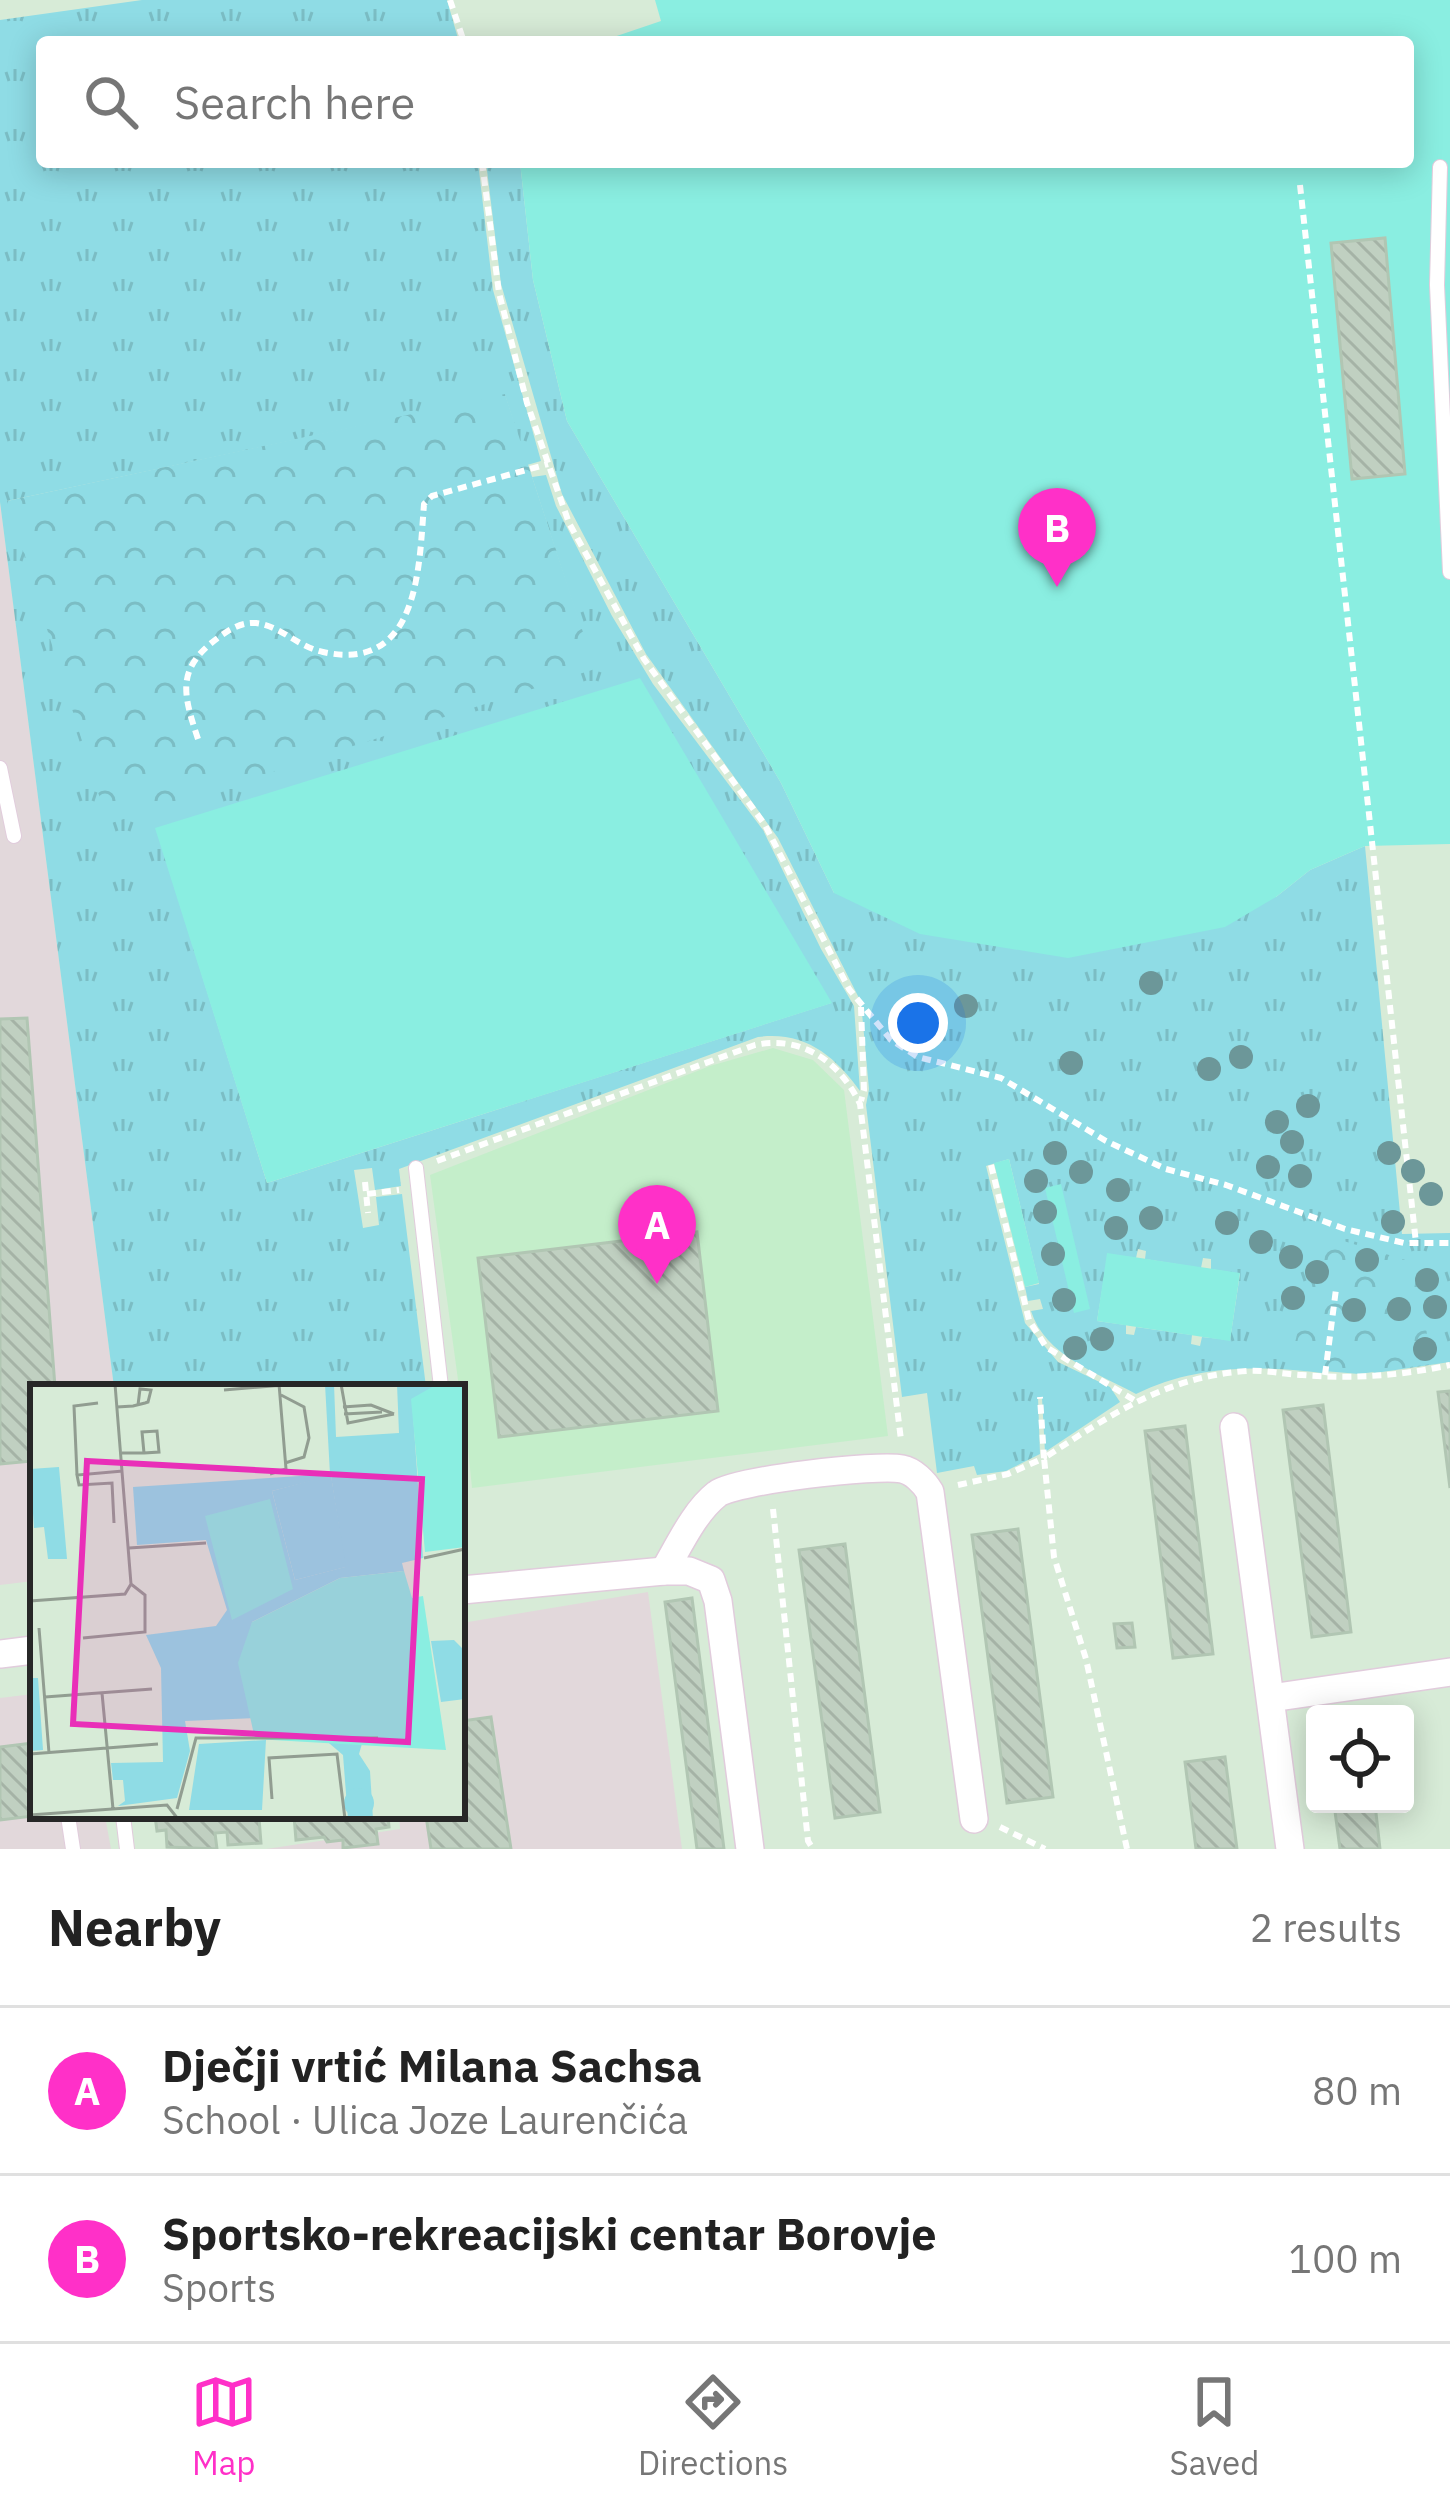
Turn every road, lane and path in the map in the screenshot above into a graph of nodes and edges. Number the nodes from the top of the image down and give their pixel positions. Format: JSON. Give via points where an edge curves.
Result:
{"nodes":[{"id":1,"x":450,"y":0,"type":"edge"},
{"id":2,"x":462,"y":36,"type":"edge"},
{"id":3,"x":1440,"y":167,"type":"dead end"},
{"id":4,"x":483,"y":168,"type":"edge"},
{"id":5,"x":1300,"y":185,"type":"dead end"},
{"id":6,"x":548,"y":464,"type":"junction"},
{"id":7,"x":1450,"y":572,"type":"edge"},
{"id":8,"x":197,"y":739,"type":"dead end"},
{"id":9,"x":0,"y":768,"type":"edge"},
{"id":10,"x":14,"y":836,"type":"dead end"},
{"id":11,"x":861,"y":1006,"type":"junction"},
{"id":12,"x":860,"y":1104,"type":"junction"},
{"id":13,"x":991,"y":1165,"type":"dead end"},
{"id":14,"x":416,"y":1168,"type":"joint"},
{"id":15,"x":365,"y":1182,"type":"dead end"},
{"id":16,"x":368,"y":1213,"type":"dead end"},
{"id":17,"x":1416,"y":1243,"type":"junction"},
{"id":18,"x":1450,"y":1243,"type":"edge"},
{"id":19,"x":1336,"y":1289,"type":"dead end"},
{"id":20,"x":1450,"y":1365,"type":"edge"},
{"id":21,"x":1324,"y":1376,"type":"junction"},
{"id":22,"x":441,"y":1384,"type":"edge"},
{"id":23,"x":1040,"y":1397,"type":"dead end"},
{"id":24,"x":1134,"y":1400,"type":"junction"},
{"id":25,"x":1234,"y":1427,"type":"dead end"},
{"id":26,"x":1044,"y":1458,"type":"junction"},
{"id":27,"x":903,"y":1469,"type":"junction"},
{"id":28,"x":930,"y":1492,"type":"junction"},
{"id":29,"x":772,"y":1493,"type":"dead end"},
{"id":30,"x":664,"y":1570,"type":"junction"},
{"id":31,"x":465,"y":1584,"type":"edge"},
{"id":32,"x":30,"y":1650,"type":"edge"},
{"id":33,"x":0,"y":1654,"type":"edge"},
{"id":34,"x":1450,"y":1672,"type":"edge"},
{"id":35,"x":1271,"y":1699,"type":"junction"},
{"id":36,"x":68,"y":1819,"type":"edge"},
{"id":37,"x":123,"y":1819,"type":"edge"},
{"id":38,"x":974,"y":1819,"type":"dead end"},
{"id":39,"x":73,"y":1849,"type":"edge"},
{"id":40,"x":127,"y":1849,"type":"edge"},
{"id":41,"x":750,"y":1849,"type":"edge"},
{"id":42,"x":813,"y":1849,"type":"edge"},
{"id":43,"x":1127,"y":1849,"type":"edge"},
{"id":44,"x":1290,"y":1849,"type":"edge"}],
"edges":[{"from":1,"to":2,"type":"path"},
{"from":3,"to":7,"type":"lane"},
{"from":4,"to":6,"type":"path","via":[[499,293]]},
{"from":5,"to":17,"type":"path"},
{"from":6,"to":8,"type":"path","via":[[424,504],[412,606],[370,651],[325,653],[256,623],[201,651],[188,670],[185,698]]},
{"from":6,"to":11,"type":"path","via":[[569,523],[644,659],[765,825]]},
{"from":9,"to":10,"type":"lane"},
{"from":11,"to":12,"type":"path"},
{"from":11,"to":17,"type":"path","via":[[918,1057],[1001,1078],[1166,1169],[1345,1229]]},
{"from":12,"to":14,"type":"path","via":[[817,1053],[772,1041]]},
{"from":12,"to":27,"type":"path"},
{"from":13,"to":24,"type":"path","via":[[1037,1336]]},
{"from":14,"to":22,"type":"lane"},
{"from":15,"to":16,"type":"path"},
{"from":17,"to":18,"type":"path"},
{"from":19,"to":21,"type":"path"},
{"from":20,"to":21,"type":"path","via":[[1384,1377]]},
{"from":21,"to":24,"type":"path","via":[[1225,1373]]},
{"from":23,"to":26,"type":"path"},
{"from":24,"to":26,"type":"path"},
{"from":25,"to":35,"type":"street"},
{"from":26,"to":28,"type":"path"},
{"from":26,"to":43,"type":"path","via":[[1054,1557],[1086,1659]]},
{"from":27,"to":28,"type":"street"},
{"from":27,"to":30,"type":"street","via":[[770,1478],[722,1490]]},
{"from":28,"to":38,"type":"street"},
{"from":29,"to":42,"type":"path"},
{"from":30,"to":31,"type":"street"},
{"from":30,"to":41,"type":"street","via":[[711,1580],[718,1601]]},
{"from":32,"to":33,"type":"street"},
{"from":34,"to":35,"type":"street"},
{"from":35,"to":44,"type":"street"},
{"from":36,"to":39,"type":"lane"},
{"from":37,"to":40,"type":"lane"}]}
